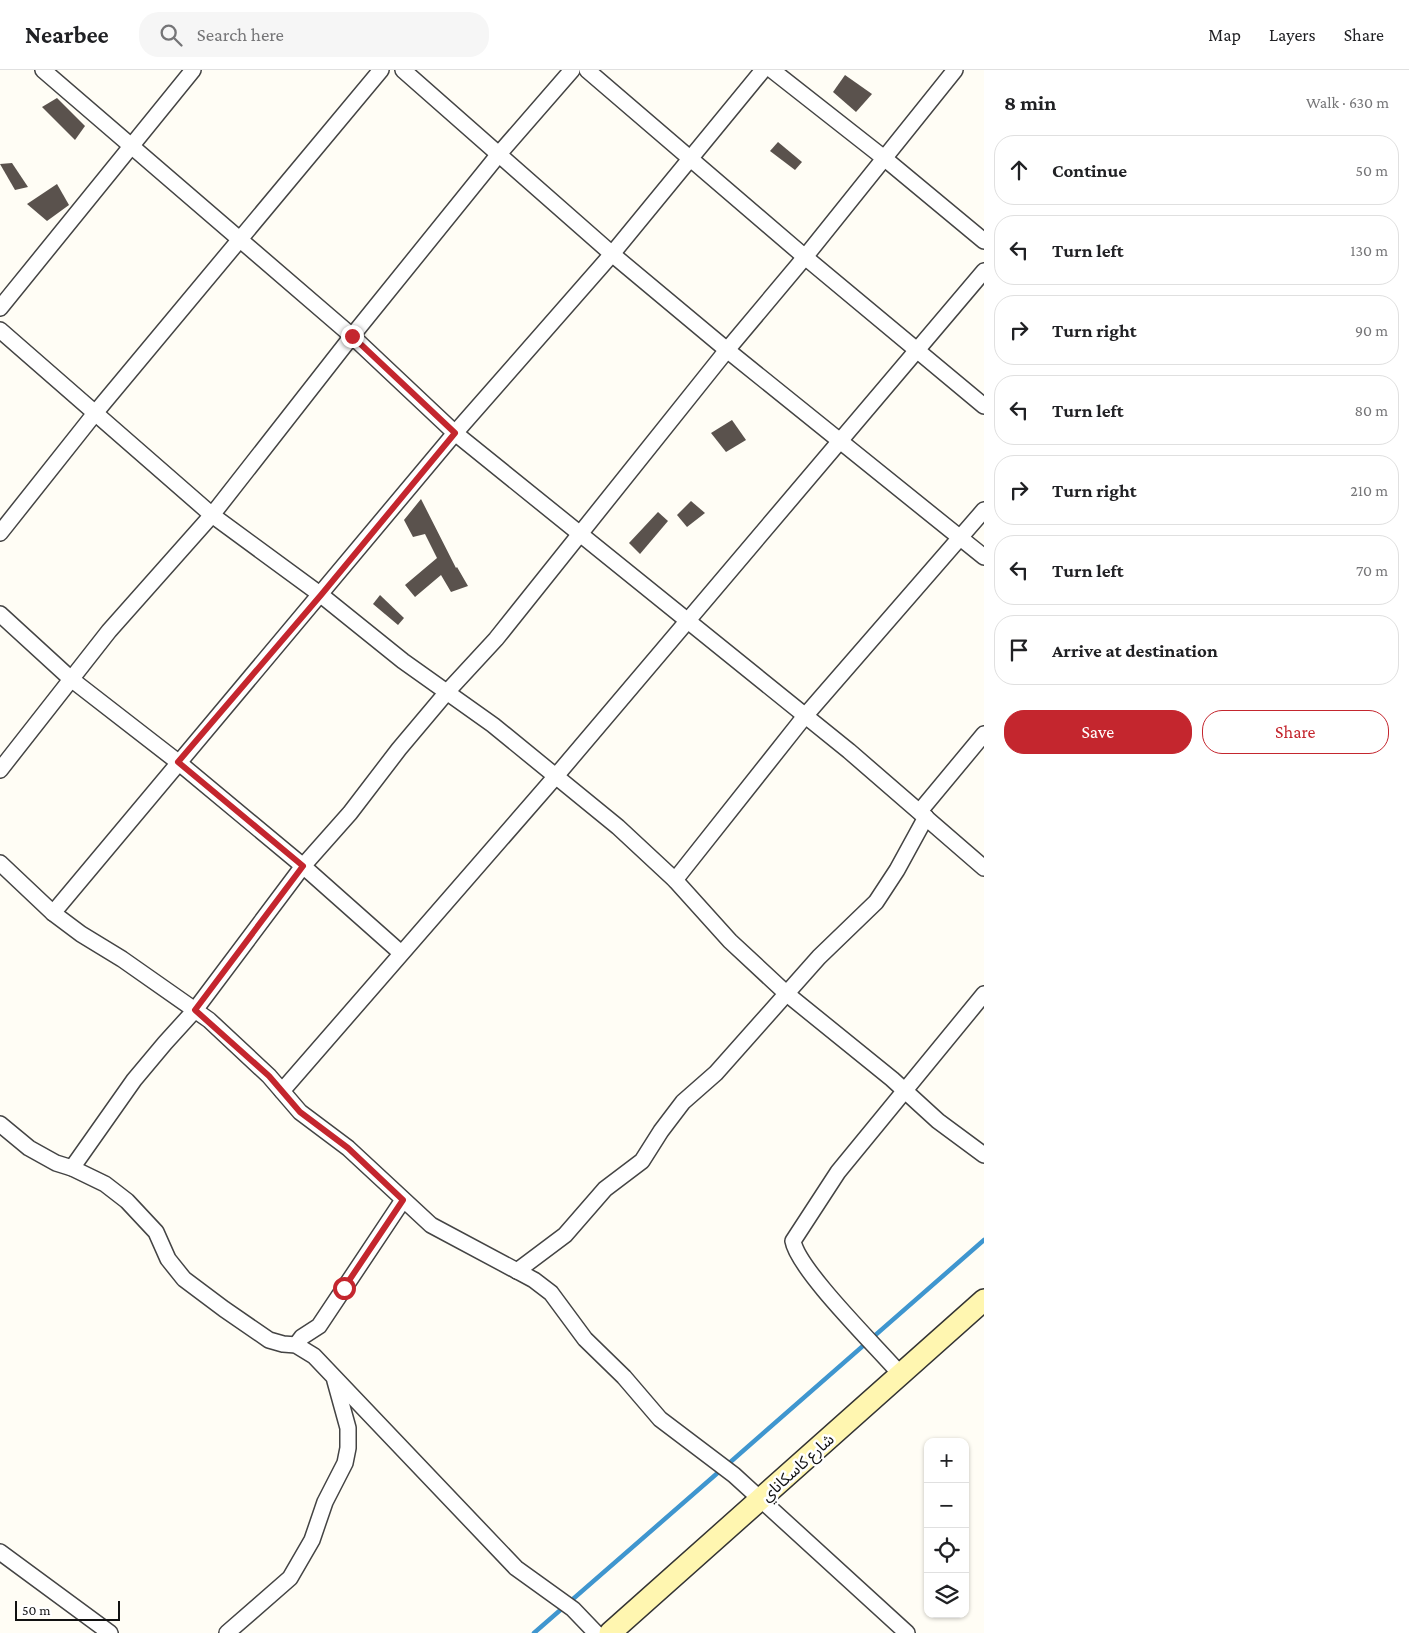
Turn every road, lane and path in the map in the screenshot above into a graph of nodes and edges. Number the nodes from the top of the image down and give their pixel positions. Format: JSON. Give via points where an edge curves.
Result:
{"nodes":[{"id":1,"x":42,"y":70,"type":"edge"},
{"id":2,"x":194,"y":70,"type":"edge"},
{"id":3,"x":380,"y":70,"type":"edge"},
{"id":4,"x":403,"y":70,"type":"edge"},
{"id":5,"x":572,"y":70,"type":"edge"},
{"id":6,"x":587,"y":70,"type":"edge"},
{"id":7,"x":763,"y":70,"type":"edge"},
{"id":8,"x":772,"y":70,"type":"edge"},
{"id":9,"x":955,"y":70,"type":"edge"},
{"id":10,"x":131,"y":147,"type":"junction"},
{"id":11,"x":500,"y":154,"type":"junction"},
{"id":12,"x":690,"y":158,"type":"junction"},
{"id":13,"x":884,"y":158,"type":"junction"},
{"id":14,"x":240,"y":239,"type":"junction"},
{"id":15,"x":984,"y":241,"type":"edge"},
{"id":16,"x":612,"y":254,"type":"junction"},
{"id":17,"x":805,"y":258,"type":"junction"},
{"id":18,"x":984,"y":271,"type":"edge"},
{"id":19,"x":0,"y":308,"type":"edge"},
{"id":20,"x":0,"y":330,"type":"edge"},
{"id":21,"x":352,"y":336,"type":"junction"},
{"id":22,"x":727,"y":350,"type":"junction"},
{"id":23,"x":916,"y":351,"type":"junction"},
{"id":24,"x":984,"y":406,"type":"edge"},
{"id":25,"x":96,"y":412,"type":"junction"},
{"id":26,"x":455,"y":433,"type":"junction"},
{"id":27,"x":841,"y":440,"type":"junction"},
{"id":28,"x":984,"y":510,"type":"edge"},
{"id":29,"x":212,"y":515,"type":"junction"},
{"id":30,"x":0,"y":533,"type":"edge"},
{"id":31,"x":581,"y":536,"type":"junction"},
{"id":32,"x":961,"y":537,"type":"junction"},
{"id":33,"x":984,"y":557,"type":"edge"},
{"id":34,"x":321,"y":595,"type":"junction"},
{"id":35,"x":0,"y":614,"type":"edge"},
{"id":36,"x":686,"y":620,"type":"junction"},
{"id":37,"x":71,"y":679,"type":"junction"},
{"id":38,"x":447,"y":692,"type":"junction"},
{"id":39,"x":805,"y":716,"type":"junction"},
{"id":40,"x":984,"y":734,"type":"edge"},
{"id":41,"x":178,"y":762,"type":"junction"},
{"id":42,"x":0,"y":770,"type":"edge"},
{"id":43,"x":556,"y":776,"type":"junction"},
{"id":44,"x":923,"y":814,"type":"junction"},
{"id":45,"x":0,"y":863,"type":"edge"},
{"id":46,"x":303,"y":866,"type":"junction"},
{"id":47,"x":984,"y":868,"type":"edge"},
{"id":48,"x":675,"y":880,"type":"junction"},
{"id":49,"x":53,"y":913,"type":"junction"},
{"id":50,"x":401,"y":952,"type":"junction"},
{"id":51,"x":787,"y":994,"type":"junction"},
{"id":52,"x":984,"y":994,"type":"edge"},
{"id":53,"x":195,"y":1010,"type":"junction"},
{"id":54,"x":904,"y":1090,"type":"junction"},
{"id":55,"x":282,"y":1091,"type":"junction"},
{"id":56,"x":0,"y":1124,"type":"edge"},
{"id":57,"x":984,"y":1155,"type":"edge"},
{"id":58,"x":72,"y":1168,"type":"junction"},
{"id":59,"x":403,"y":1200,"type":"junction"},
{"id":60,"x":517,"y":1271,"type":"junction"},
{"id":61,"x":984,"y":1300,"type":"edge"},
{"id":62,"x":319,"y":1326,"type":"junction"},
{"id":63,"x":296,"y":1345,"type":"junction"},
{"id":64,"x":314,"y":1356,"type":"junction"},
{"id":65,"x":901,"y":1375,"type":"junction"},
{"id":66,"x":334,"y":1376,"type":"junction"},
{"id":67,"x":761,"y":1500,"type":"junction"},
{"id":68,"x":0,"y":1552,"type":"edge"},
{"id":69,"x":110,"y":1633,"type":"edge"},
{"id":70,"x":227,"y":1633,"type":"edge"},
{"id":71,"x":596,"y":1633,"type":"edge"},
{"id":72,"x":610,"y":1633,"type":"edge"},
{"id":73,"x":907,"y":1633,"type":"edge"}],
"edges":[{"from":1,"to":10,"type":"street"},
{"from":2,"to":10,"type":"street"},
{"from":3,"to":14,"type":"street"},
{"from":4,"to":11,"type":"street"},
{"from":5,"to":11,"type":"street"},
{"from":6,"to":12,"type":"street"},
{"from":7,"to":12,"type":"street"},
{"from":8,"to":13,"type":"street"},
{"from":9,"to":13,"type":"street"},
{"from":10,"to":14,"type":"street"},
{"from":10,"to":19,"type":"street"},
{"from":11,"to":16,"type":"street"},
{"from":11,"to":21,"type":"street"},
{"from":12,"to":16,"type":"street"},
{"from":12,"to":17,"type":"street"},
{"from":13,"to":15,"type":"street"},
{"from":13,"to":17,"type":"street"},
{"from":14,"to":21,"type":"street"},
{"from":14,"to":25,"type":"street"},
{"from":16,"to":22,"type":"street"},
{"from":16,"to":26,"type":"street"},
{"from":17,"to":22,"type":"street"},
{"from":17,"to":23,"type":"street"},
{"from":18,"to":23,"type":"street"},
{"from":20,"to":25,"type":"street"},
{"from":21,"to":26,"type":"street"},
{"from":21,"to":29,"type":"street"},
{"from":22,"to":27,"type":"street"},
{"from":22,"to":31,"type":"street"},
{"from":23,"to":24,"type":"street"},
{"from":23,"to":27,"type":"street"},
{"from":25,"to":29,"type":"street"},
{"from":25,"to":30,"type":"street"},
{"from":26,"to":31,"type":"street"},
{"from":26,"to":34,"type":"street"},
{"from":27,"to":32,"type":"street"},
{"from":27,"to":36,"type":"street"},
{"from":28,"to":32,"type":"street"},
{"from":29,"to":34,"type":"street"},
{"from":29,"to":37,"type":"street"},
{"from":31,"to":36,"type":"street"},
{"from":31,"to":38,"type":"street","via":[[496,639]]},
{"from":32,"to":33,"type":"street"},
{"from":32,"to":39,"type":"street"},
{"from":34,"to":38,"type":"street"},
{"from":34,"to":41,"type":"street"},
{"from":35,"to":37,"type":"street"},
{"from":36,"to":39,"type":"street"},
{"from":36,"to":43,"type":"street"},
{"from":37,"to":41,"type":"street"},
{"from":37,"to":42,"type":"street"},
{"from":38,"to":43,"type":"street","via":[[493,724]]},
{"from":38,"to":46,"type":"street"},
{"from":39,"to":44,"type":"street"},
{"from":39,"to":48,"type":"street"},
{"from":40,"to":44,"type":"street"},
{"from":41,"to":46,"type":"street"},
{"from":41,"to":49,"type":"street"},
{"from":43,"to":48,"type":"street"},
{"from":43,"to":50,"type":"street"},
{"from":44,"to":47,"type":"street"},
{"from":44,"to":51,"type":"street","via":[[897,870],[876,902],[819,957]]},
{"from":45,"to":49,"type":"street"},
{"from":46,"to":50,"type":"street"},
{"from":46,"to":53,"type":"street"},
{"from":48,"to":51,"type":"street","via":[[730,941]]},
{"from":49,"to":53,"type":"street"},
{"from":50,"to":55,"type":"street"},
{"from":51,"to":54,"type":"street"},
{"from":51,"to":60,"type":"street","via":[[716,1073],[683,1102],[642,1161],[628,1175],[605,1189],[564,1235]]},
{"from":52,"to":54,"type":"street"},
{"from":53,"to":55,"type":"street"},
{"from":53,"to":58,"type":"street","via":[[134,1080]]},
{"from":54,"to":57,"type":"street","via":[[938,1121]]},
{"from":54,"to":65,"type":"street","via":[[838,1172],[793,1241],[795,1251],[816,1279]]},
{"from":55,"to":59,"type":"street","via":[[300,1112],[348,1148]]},
{"from":56,"to":58,"type":"street","via":[[29,1148]]},
{"from":58,"to":63,"type":"street","via":[[105,1184],[144,1217],[156,1232],[168,1259],[184,1279],[269,1340]]},
{"from":59,"to":60,"type":"street","via":[[431,1225]]},
{"from":59,"to":62,"type":"street"},
{"from":60,"to":67,"type":"street","via":[[551,1293],[585,1339],[660,1419],[734,1474]]},
{"from":61,"to":65,"type":"street","name":"شارع كاسكاناي"},
{"from":62,"to":63,"type":"street"},
{"from":62,"to":64,"type":"street"},
{"from":63,"to":64,"type":"street"},
{"from":64,"to":66,"type":"street"},
{"from":65,"to":67,"type":"street","name":"شارع كاسكاناي"},
{"from":66,"to":70,"type":"street","via":[[348,1428],[345,1463],[325,1502],[312,1540],[290,1578]]},
{"from":66,"to":71,"type":"street","via":[[516,1568],[573,1609]]},
{"from":67,"to":72,"type":"street","name":"شارع كاسكاناي"},
{"from":67,"to":73,"type":"street"},
{"from":68,"to":69,"type":"street"}]}
